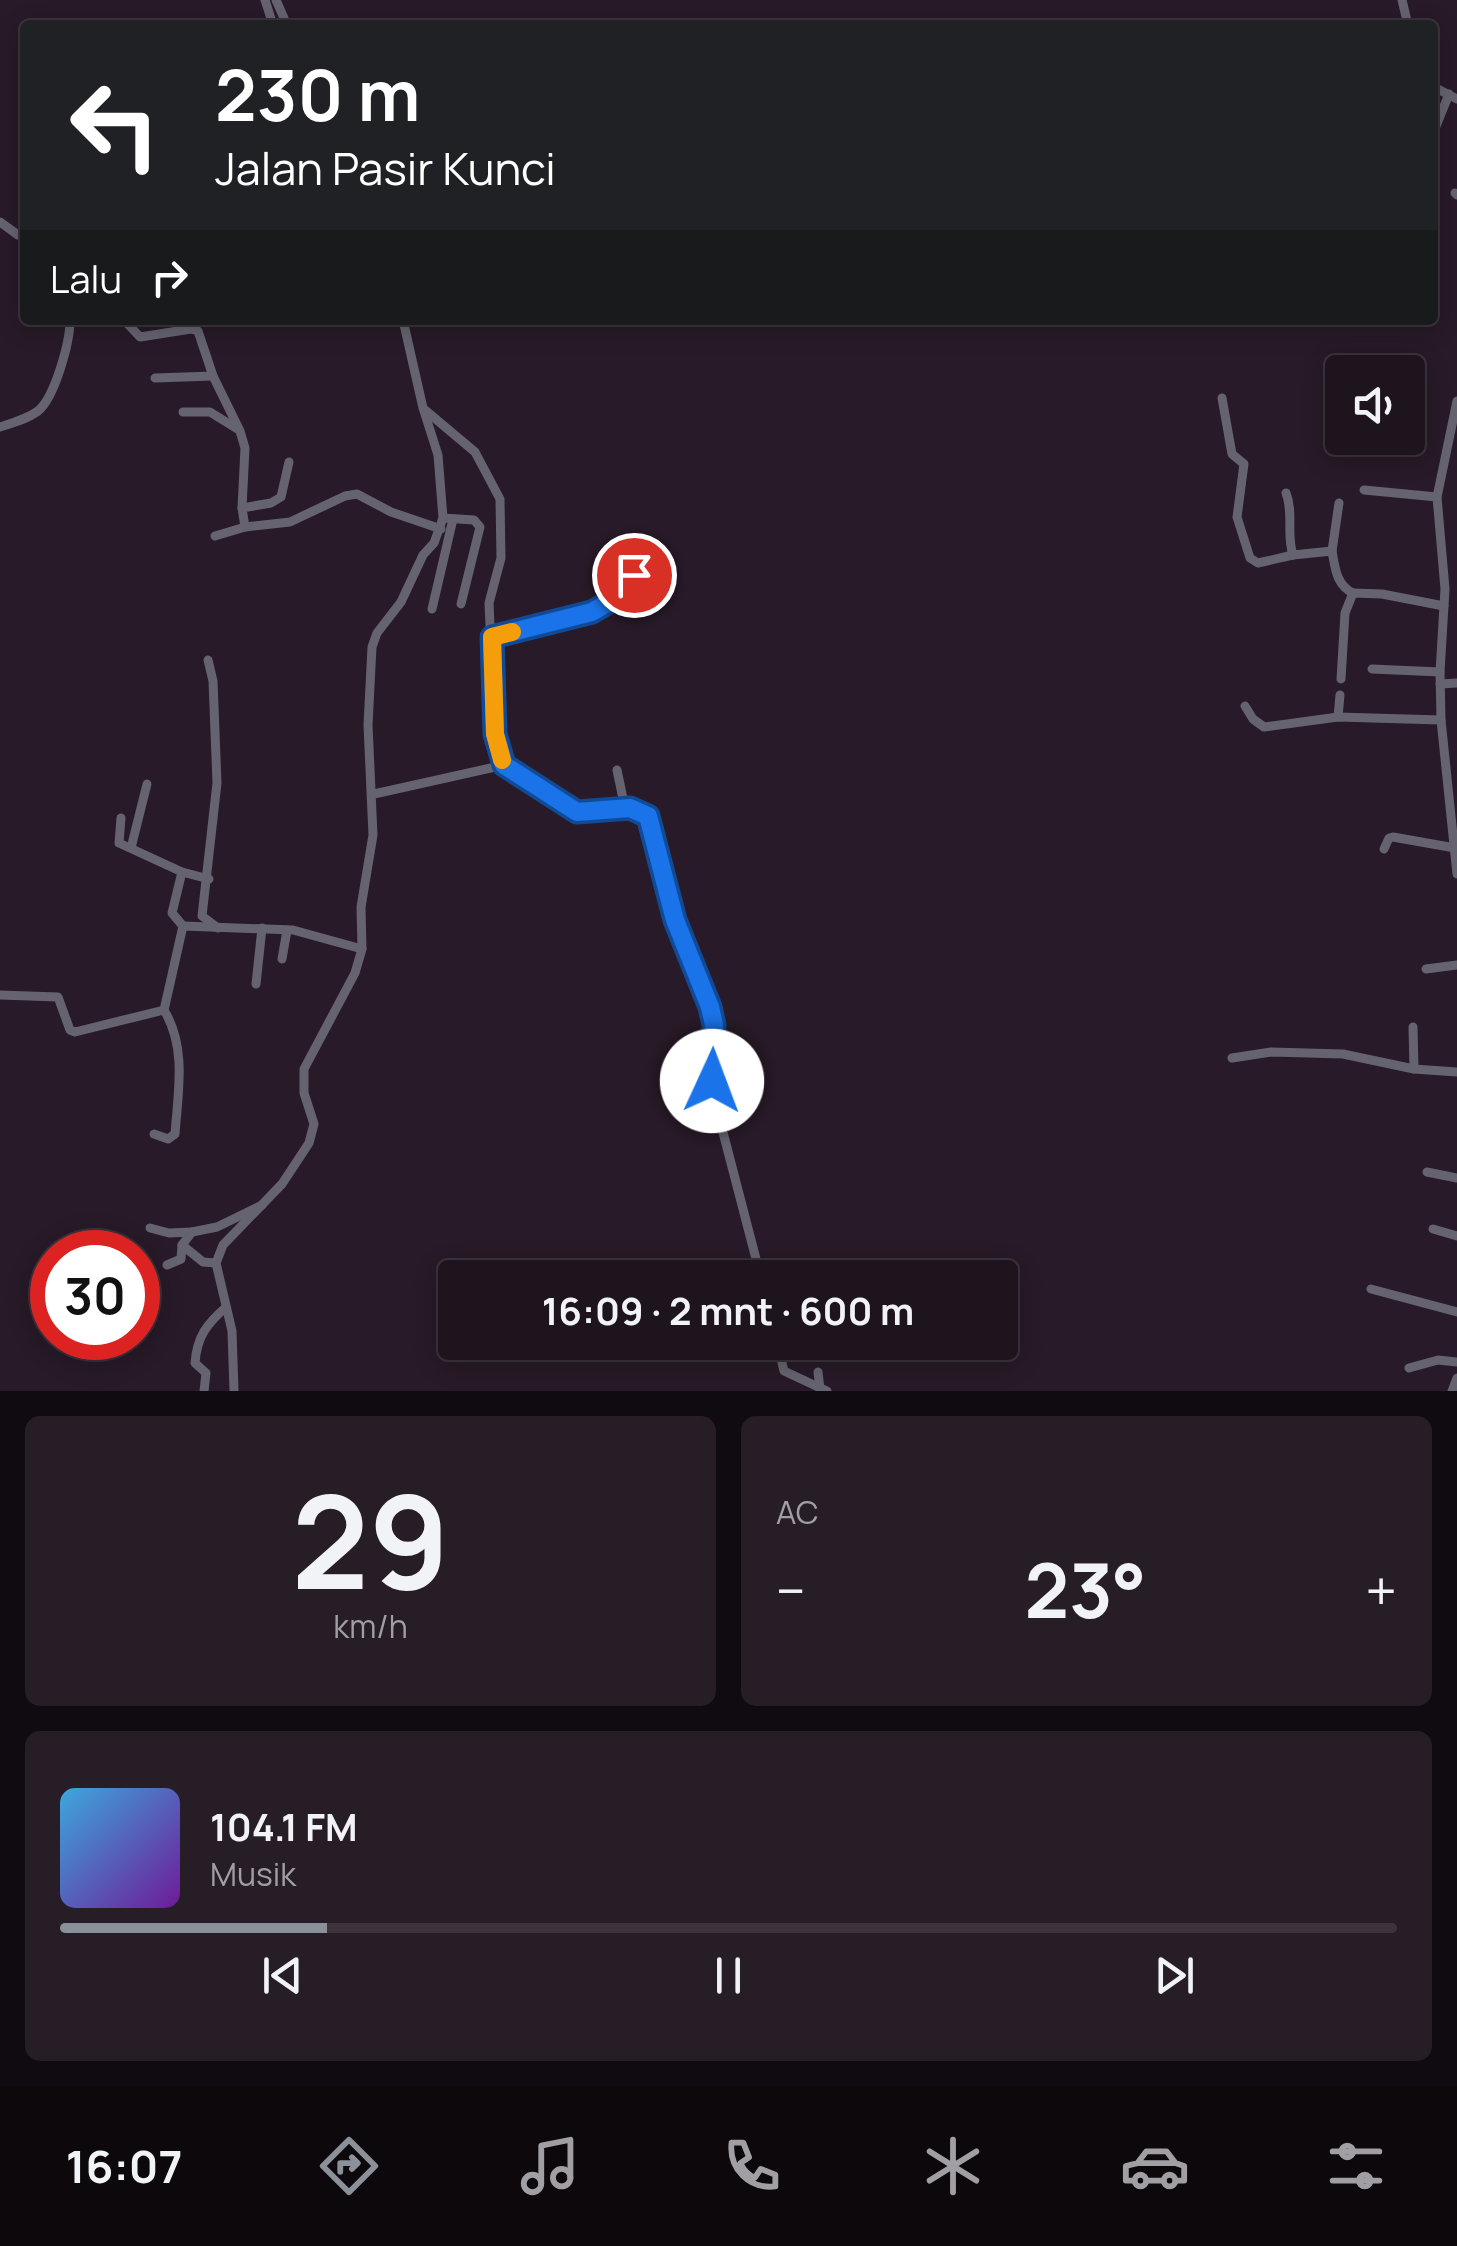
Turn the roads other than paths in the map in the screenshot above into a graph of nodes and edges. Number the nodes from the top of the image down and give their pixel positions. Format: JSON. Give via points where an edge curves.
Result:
{"nodes":[{"id":1,"x":1453,"y":97,"type":"edge"},
{"id":2,"x":1438,"y":125,"type":"edge"},
{"id":3,"x":70,"y":325,"type":"edge"},
{"id":4,"x":129,"y":325,"type":"edge"},
{"id":5,"x":405,"y":325,"type":"edge"},
{"id":6,"x":198,"y":326,"type":"edge"},
{"id":7,"x":213,"y":376,"type":"junction"},
{"id":8,"x":155,"y":378,"type":"dead end"},
{"id":9,"x":1222,"y":398,"type":"dead end"},
{"id":10,"x":1457,"y":401,"type":"edge"},
{"id":11,"x":423,"y":408,"type":"junction"},
{"id":12,"x":183,"y":412,"type":"dead end"},
{"id":13,"x":0,"y":427,"type":"edge"},
{"id":14,"x":240,"y":431,"type":"junction"},
{"id":15,"x":290,"y":462,"type":"dead end"},
{"id":16,"x":1364,"y":490,"type":"dead end"},
{"id":17,"x":1286,"y":493,"type":"dead end"},
{"id":18,"x":1437,"y":496,"type":"junction"},
{"id":19,"x":1339,"y":503,"type":"dead end"},
{"id":20,"x":242,"y":508,"type":"junction"},
{"id":21,"x":445,"y":522,"type":"junction"},
{"id":22,"x":245,"y":528,"type":"junction"},
{"id":23,"x":215,"y":536,"type":"dead end"},
{"id":24,"x":1332,"y":552,"type":"junction"},
{"id":25,"x":1293,"y":555,"type":"junction"},
{"id":26,"x":634,"y":575,"type":"dead end"},
{"id":27,"x":1353,"y":593,"type":"junction"},
{"id":28,"x":462,"y":604,"type":"dead end"},
{"id":29,"x":1444,"y":606,"type":"junction"},
{"id":30,"x":432,"y":609,"type":"dead end"},
{"id":31,"x":492,"y":637,"type":"junction"},
{"id":32,"x":208,"y":660,"type":"dead end"},
{"id":33,"x":1372,"y":669,"type":"dead end"},
{"id":34,"x":1440,"y":672,"type":"junction"},
{"id":35,"x":1342,"y":679,"type":"dead end"},
{"id":36,"x":1457,"y":683,"type":"edge"},
{"id":37,"x":1440,"y":684,"type":"junction"},
{"id":38,"x":1340,"y":695,"type":"dead end"},
{"id":39,"x":1246,"y":706,"type":"dead end"},
{"id":40,"x":1338,"y":718,"type":"junction"},
{"id":41,"x":1441,"y":720,"type":"junction"},
{"id":42,"x":504,"y":765,"type":"junction"},
{"id":43,"x":617,"y":770,"type":"dead end"},
{"id":44,"x":148,"y":784,"type":"dead end"},
{"id":45,"x":374,"y":794,"type":"junction"},
{"id":46,"x":625,"y":808,"type":"junction"},
{"id":47,"x":121,"y":818,"type":"dead end"},
{"id":48,"x":131,"y":848,"type":"junction"},
{"id":49,"x":1455,"y":848,"type":"edge"},
{"id":50,"x":1384,"y":849,"type":"dead end"},
{"id":51,"x":182,"y":872,"type":"junction"},
{"id":52,"x":1457,"y":874,"type":"edge"},
{"id":53,"x":208,"y":880,"type":"junction"},
{"id":54,"x":183,"y":926,"type":"junction"},
{"id":55,"x":262,"y":928,"type":"junction"},
{"id":56,"x":220,"y":929,"type":"junction"},
{"id":57,"x":287,"y":930,"type":"junction"},
{"id":58,"x":362,"y":949,"type":"junction"},
{"id":59,"x":282,"y":959,"type":"dead end"},
{"id":60,"x":1457,"y":966,"type":"edge"},
{"id":61,"x":1426,"y":969,"type":"dead end"},
{"id":62,"x":256,"y":984,"type":"dead end"},
{"id":63,"x":0,"y":996,"type":"edge"},
{"id":64,"x":164,"y":1010,"type":"junction"},
{"id":65,"x":1413,"y":1027,"type":"dead end"},
{"id":66,"x":1232,"y":1058,"type":"dead end"},
{"id":67,"x":1414,"y":1069,"type":"junction"},
{"id":68,"x":1457,"y":1072,"type":"edge"},
{"id":69,"x":154,"y":1134,"type":"dead end"},
{"id":70,"x":1426,"y":1172,"type":"dead end"},
{"id":71,"x":1457,"y":1178,"type":"edge"},
{"id":72,"x":264,"y":1205,"type":"junction"},
{"id":73,"x":150,"y":1228,"type":"dead end"},
{"id":74,"x":1433,"y":1229,"type":"dead end"},
{"id":75,"x":192,"y":1232,"type":"junction"},
{"id":76,"x":1457,"y":1236,"type":"edge"},
{"id":77,"x":182,"y":1244,"type":"junction"},
{"id":78,"x":754,"y":1260,"type":"edge"},
{"id":79,"x":216,"y":1264,"type":"junction"},
{"id":80,"x":168,"y":1265,"type":"dead end"},
{"id":81,"x":1372,"y":1289,"type":"dead end"},
{"id":82,"x":226,"y":1307,"type":"junction"},
{"id":83,"x":1457,"y":1312,"type":"edge"},
{"id":84,"x":781,"y":1360,"type":"edge"},
{"id":85,"x":1457,"y":1362,"type":"edge"},
{"id":86,"x":1409,"y":1368,"type":"dead end"},
{"id":87,"x":818,"y":1372,"type":"dead end"},
{"id":88,"x":1457,"y":1378,"type":"edge"},
{"id":89,"x":823,"y":1390,"type":"edge"},
{"id":90,"x":204,"y":1391,"type":"edge"},
{"id":91,"x":234,"y":1391,"type":"edge"},
{"id":92,"x":1452,"y":1391,"type":"edge"}],
"edges":[{"from":1,"to":2,"type":"street"},
{"from":3,"to":13,"type":"street","via":[[41,409]]},
{"from":4,"to":6,"type":"street","via":[[140,337]]},
{"from":5,"to":11,"type":"street"},
{"from":6,"to":7,"type":"street"},
{"from":7,"to":8,"type":"street"},
{"from":7,"to":14,"type":"street"},
{"from":9,"to":25,"type":"street","via":[[1232,454],[1244,464],[1237,517],[1250,558]]},
{"from":10,"to":18,"type":"street"},
{"from":11,"to":21,"type":"street","via":[[438,454]]},
{"from":11,"to":31,"type":"street","via":[[475,452],[500,499]]},
{"from":12,"to":14,"type":"street","via":[[210,412]]},
{"from":14,"to":20,"type":"street"},
{"from":15,"to":20,"type":"street","via":[[281,497]]},
{"from":16,"to":18,"type":"street"},
{"from":17,"to":25,"type":"street"},
{"from":18,"to":29,"type":"street"},
{"from":19,"to":24,"type":"street"},
{"from":20,"to":22,"type":"street"},
{"from":21,"to":22,"type":"street","via":[[391,512],[356,494],[290,522]]},
{"from":21,"to":28,"type":"street","via":[[474,520],[480,528]]},
{"from":21,"to":30,"type":"street"},
{"from":21,"to":45,"type":"street","via":[[372,647],[368,725]]},
{"from":22,"to":23,"type":"street"},
{"from":24,"to":25,"type":"street"},
{"from":24,"to":27,"type":"street","via":[[1338,578]]},
{"from":26,"to":31,"type":"street","via":[[592,612]]},
{"from":27,"to":29,"type":"street"},
{"from":27,"to":35,"type":"street","via":[[1344,619]]},
{"from":29,"to":34,"type":"street"},
{"from":31,"to":42,"type":"street","via":[[495,734]]},
{"from":32,"to":53,"type":"street","via":[[218,784]]},
{"from":33,"to":34,"type":"street"},
{"from":34,"to":37,"type":"street"},
{"from":36,"to":37,"type":"street"},
{"from":37,"to":41,"type":"street"},
{"from":38,"to":40,"type":"street"},
{"from":39,"to":40,"type":"street","via":[[1264,726]]},
{"from":40,"to":41,"type":"street"},
{"from":41,"to":49,"type":"street"},
{"from":42,"to":45,"type":"street"},
{"from":42,"to":46,"type":"street","via":[[577,812]]},
{"from":43,"to":46,"type":"street"},
{"from":44,"to":48,"type":"street"},
{"from":45,"to":58,"type":"street"},
{"from":46,"to":78,"type":"street","via":[[644,813],[651,823],[675,920],[710,1007],[712,1094]]},
{"from":47,"to":48,"type":"street","via":[[118,843]]},
{"from":48,"to":51,"type":"street"},
{"from":49,"to":50,"type":"street","via":[[1393,837]]},
{"from":49,"to":52,"type":"street"},
{"from":51,"to":53,"type":"street"},
{"from":51,"to":54,"type":"street","via":[[172,913]]},
{"from":53,"to":56,"type":"street","via":[[202,916]]},
{"from":54,"to":56,"type":"street"},
{"from":54,"to":64,"type":"street"},
{"from":55,"to":56,"type":"street"},
{"from":55,"to":57,"type":"street"},
{"from":55,"to":62,"type":"street"},
{"from":57,"to":58,"type":"street"},
{"from":57,"to":59,"type":"street"},
{"from":58,"to":72,"type":"street","via":[[304,1069],[314,1124],[309,1143]]},
{"from":60,"to":61,"type":"street"},
{"from":63,"to":64,"type":"street","via":[[58,997],[72,1032]]},
{"from":64,"to":69,"type":"street","via":[[176,1033],[181,1080],[172,1138]]},
{"from":65,"to":67,"type":"street"},
{"from":66,"to":67,"type":"street","via":[[1343,1054]]},
{"from":67,"to":68,"type":"street"},
{"from":70,"to":71,"type":"street"},
{"from":72,"to":75,"type":"street"},
{"from":72,"to":79,"type":"street","via":[[223,1245]]},
{"from":73,"to":75,"type":"street"},
{"from":74,"to":76,"type":"street"},
{"from":75,"to":77,"type":"street"},
{"from":77,"to":79,"type":"street"},
{"from":77,"to":80,"type":"street","via":[[180,1259]]},
{"from":79,"to":82,"type":"street"},
{"from":81,"to":83,"type":"street"},
{"from":82,"to":90,"type":"street","via":[[199,1337],[196,1363],[206,1373]]},
{"from":82,"to":91,"type":"street"},
{"from":84,"to":89,"type":"street","via":[[784,1371]]},
{"from":85,"to":86,"type":"street"},
{"from":87,"to":89,"type":"street"},
{"from":88,"to":92,"type":"street"}]}
